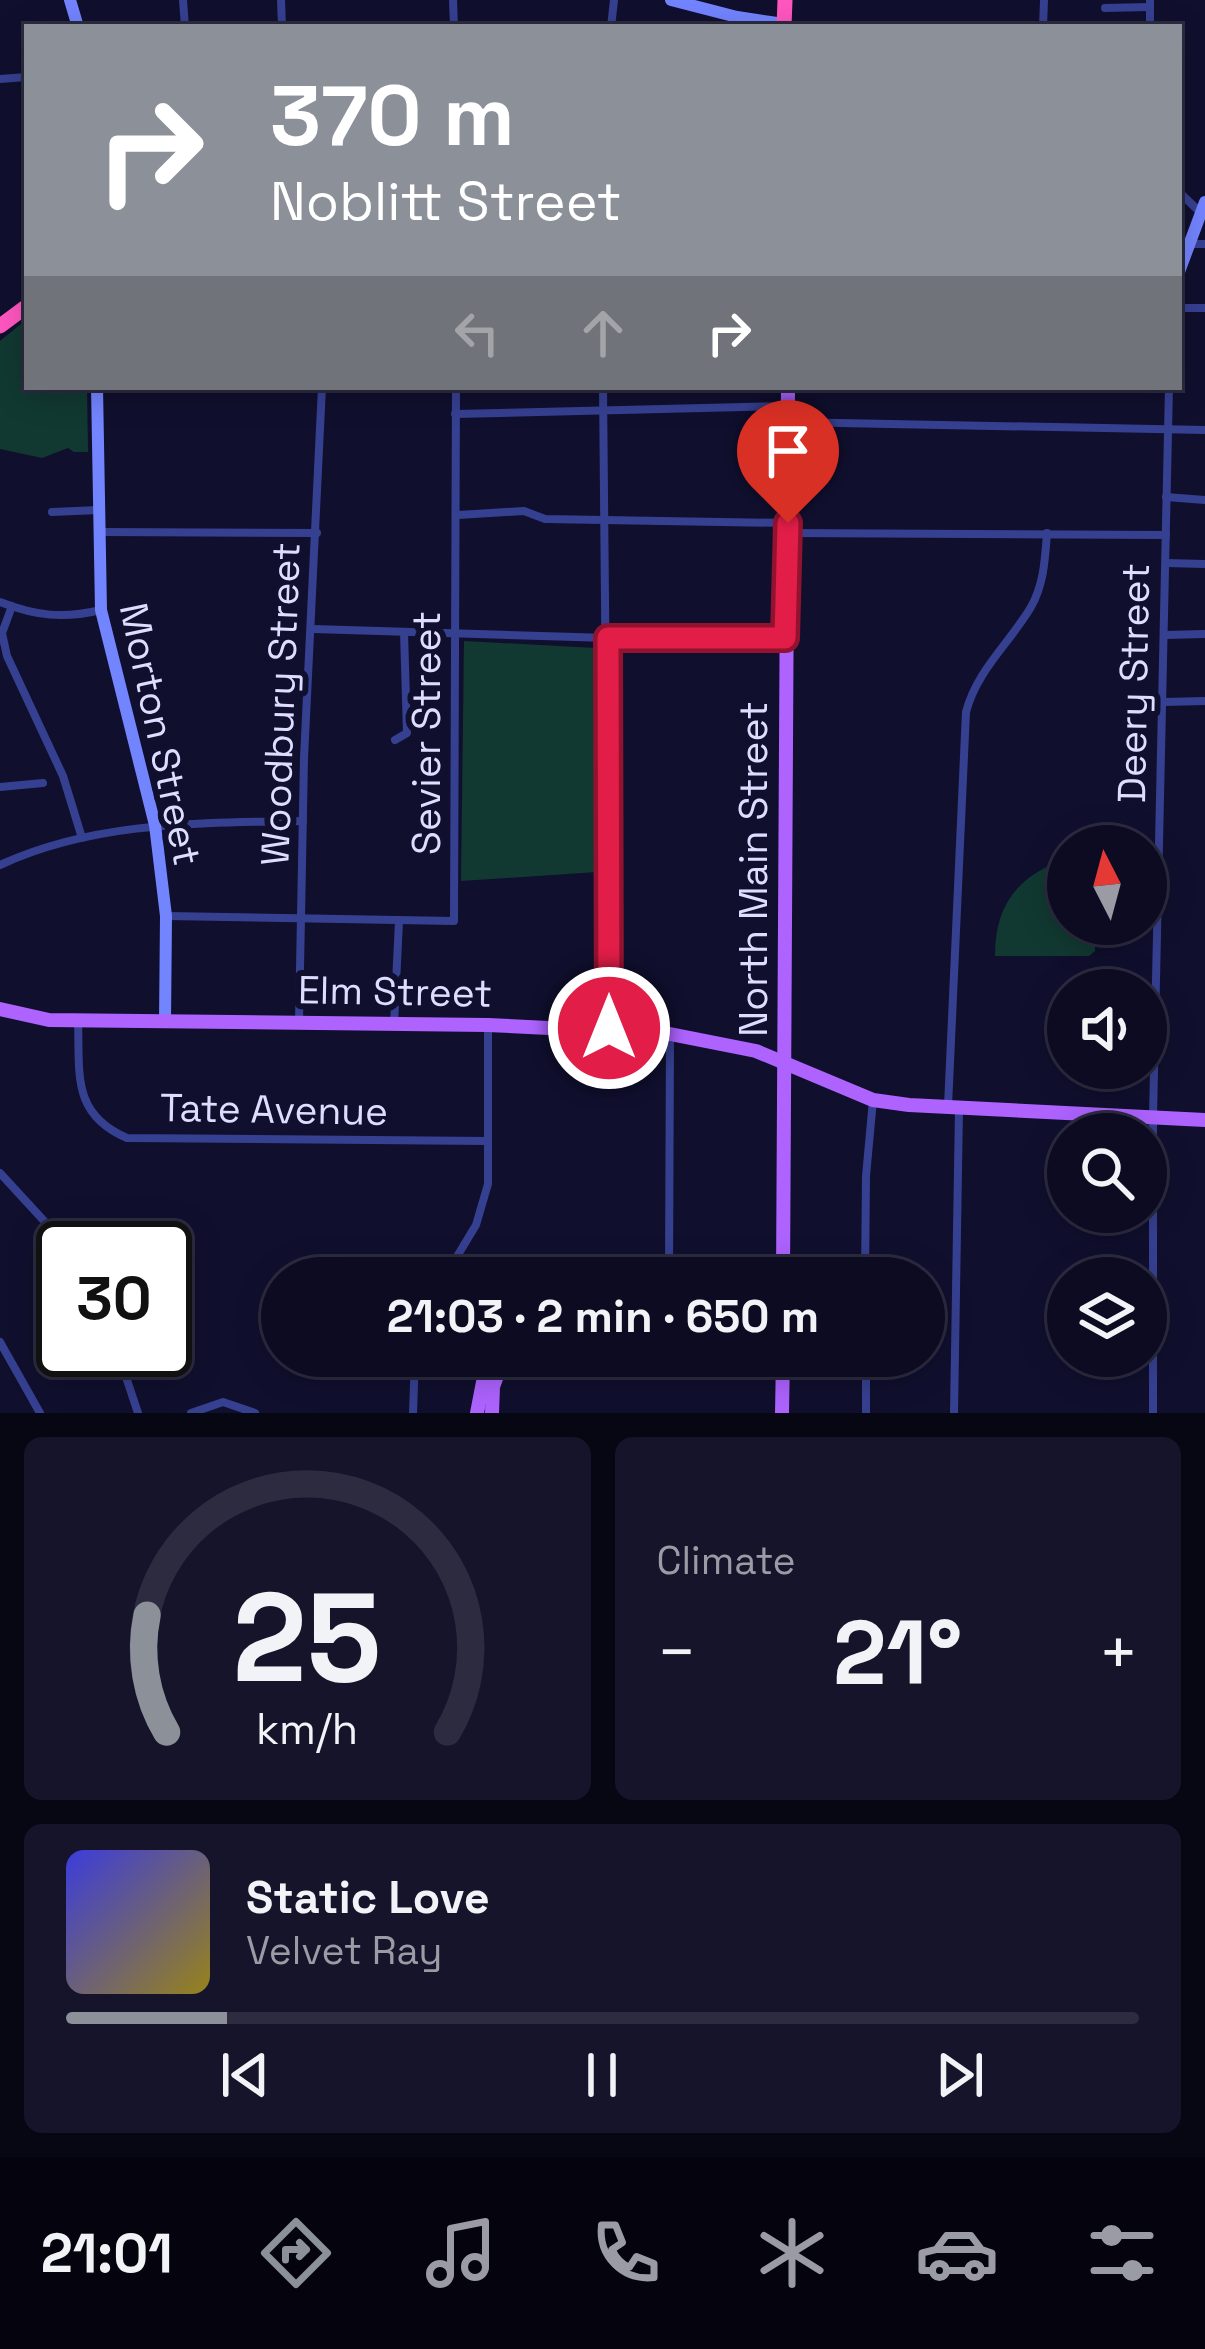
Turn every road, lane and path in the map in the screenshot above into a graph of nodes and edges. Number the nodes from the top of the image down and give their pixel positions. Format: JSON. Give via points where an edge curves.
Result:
{"nodes":[{"id":1,"x":671,"y":0,"type":"edge"},
{"id":2,"x":1150,"y":4,"type":"edge"},
{"id":3,"x":1105,"y":8,"type":"dead end"},
{"id":4,"x":773,"y":24,"type":"edge"},
{"id":5,"x":1203,"y":207,"type":"edge"},
{"id":6,"x":1198,"y":244,"type":"edge"},
{"id":7,"x":97,"y":390,"type":"edge"},
{"id":8,"x":322,"y":390,"type":"edge"},
{"id":9,"x":455,"y":390,"type":"edge"},
{"id":10,"x":604,"y":390,"type":"edge"},
{"id":11,"x":788,"y":390,"type":"edge"},
{"id":12,"x":1169,"y":390,"type":"edge"},
{"id":13,"x":604,"y":409,"type":"junction"},
{"id":14,"x":455,"y":414,"type":"junction"},
{"id":15,"x":788,"y":414,"type":"junction"},
{"id":16,"x":1169,"y":430,"type":"junction"},
{"id":17,"x":1205,"y":430,"type":"edge"},
{"id":18,"x":1166,"y":497,"type":"junction"},
{"id":19,"x":1205,"y":500,"type":"edge"},
{"id":20,"x":98,"y":510,"type":"junction"},
{"id":21,"x":52,"y":512,"type":"dead end"},
{"id":22,"x":458,"y":515,"type":"junction"},
{"id":23,"x":604,"y":520,"type":"junction"},
{"id":24,"x":788,"y":528,"type":"junction"},
{"id":25,"x":100,"y":532,"type":"junction"},
{"id":26,"x":317,"y":533,"type":"junction"},
{"id":27,"x":1047,"y":533,"type":"junction"},
{"id":28,"x":1166,"y":536,"type":"junction"},
{"id":29,"x":1166,"y":563,"type":"junction"},
{"id":30,"x":1205,"y":564,"type":"edge"},
{"id":31,"x":0,"y":602,"type":"edge"},
{"id":32,"x":12,"y":606,"type":"junction"},
{"id":33,"x":101,"y":610,"type":"junction"},
{"id":34,"x":312,"y":629,"type":"junction"},
{"id":35,"x":404,"y":632,"type":"junction"},
{"id":36,"x":457,"y":632,"type":"junction"},
{"id":37,"x":1205,"y":634,"type":"edge"},
{"id":38,"x":1165,"y":635,"type":"junction"},
{"id":39,"x":608,"y":638,"type":"junction"},
{"id":40,"x":785,"y":638,"type":"junction"},
{"id":41,"x":1205,"y":701,"type":"edge"},
{"id":42,"x":1163,"y":702,"type":"junction"},
{"id":43,"x":395,"y":740,"type":"dead end"},
{"id":44,"x":43,"y":783,"type":"dead end"},
{"id":45,"x":0,"y":787,"type":"edge"},
{"id":46,"x":303,"y":821,"type":"junction"},
{"id":47,"x":155,"y":825,"type":"junction"},
{"id":48,"x":82,"y":838,"type":"junction"},
{"id":49,"x":0,"y":865,"type":"edge"},
{"id":50,"x":166,"y":916,"type":"junction"},
{"id":51,"x":302,"y":919,"type":"junction"},
{"id":52,"x":399,"y":921,"type":"junction"},
{"id":53,"x":0,"y":1009,"type":"edge"},
{"id":54,"x":78,"y":1021,"type":"junction"},
{"id":55,"x":164,"y":1022,"type":"junction"},
{"id":56,"x":299,"y":1023,"type":"junction"},
{"id":57,"x":394,"y":1025,"type":"junction"},
{"id":58,"x":488,"y":1025,"type":"junction"},
{"id":59,"x":609,"y":1028,"type":"junction"},
{"id":60,"x":670,"y":1034,"type":"junction"},
{"id":61,"x":786,"y":1066,"type":"junction"},
{"id":62,"x":873,"y":1100,"type":"junction"},
{"id":63,"x":953,"y":1107,"type":"junction"},
{"id":64,"x":1074,"y":1113,"type":"edge"},
{"id":65,"x":1154,"y":1113,"type":"edge"},
{"id":66,"x":1167,"y":1118,"type":"edge"},
{"id":67,"x":1205,"y":1120,"type":"edge"},
{"id":68,"x":487,"y":1141,"type":"junction"},
{"id":69,"x":0,"y":1173,"type":"edge"},
{"id":70,"x":44,"y":1221,"type":"edge"},
{"id":71,"x":1154,"y":1233,"type":"edge"},
{"id":72,"x":457,"y":1257,"type":"edge"},
{"id":73,"x":670,"y":1257,"type":"edge"},
{"id":74,"x":783,"y":1257,"type":"edge"},
{"id":75,"x":865,"y":1257,"type":"edge"},
{"id":76,"x":0,"y":1342,"type":"edge"},
{"id":77,"x":126,"y":1377,"type":"edge"},
{"id":78,"x":414,"y":1377,"type":"edge"},
{"id":79,"x":484,"y":1377,"type":"edge"},
{"id":80,"x":497,"y":1377,"type":"edge"},
{"id":81,"x":783,"y":1377,"type":"edge"},
{"id":82,"x":866,"y":1377,"type":"edge"},
{"id":83,"x":40,"y":1413,"type":"edge"},
{"id":84,"x":138,"y":1413,"type":"edge"},
{"id":85,"x":191,"y":1413,"type":"edge"},
{"id":86,"x":255,"y":1413,"type":"edge"},
{"id":87,"x":413,"y":1413,"type":"edge"},
{"id":88,"x":477,"y":1413,"type":"edge"},
{"id":89,"x":492,"y":1413,"type":"edge"},
{"id":90,"x":782,"y":1413,"type":"edge"},
{"id":91,"x":866,"y":1413,"type":"edge"},
{"id":92,"x":954,"y":1413,"type":"edge"},
{"id":93,"x":1153,"y":1413,"type":"edge"}],
"edges":[{"from":1,"to":4,"type":"street"},
{"from":2,"to":3,"type":"street"},
{"from":5,"to":6,"type":"street"},
{"from":7,"to":20,"type":"street","name":"Morton Street"},
{"from":8,"to":26,"type":"street","name":"Woodbury Street"},
{"from":9,"to":14,"type":"street","name":"Sevier Street"},
{"from":10,"to":13,"type":"street"},
{"from":11,"to":15,"type":"main road","name":"North Main Street"},
{"from":12,"to":16,"type":"street","name":"Deery Street"},
{"from":13,"to":14,"type":"street"},
{"from":13,"to":15,"type":"street"},
{"from":13,"to":23,"type":"street"},
{"from":14,"to":22,"type":"street","name":"Sevier Street"},
{"from":15,"to":16,"type":"street"},
{"from":15,"to":24,"type":"main road","name":"North Main Street"},
{"from":16,"to":17,"type":"street"},
{"from":16,"to":18,"type":"street","name":"Deery Street"},
{"from":18,"to":19,"type":"street"},
{"from":18,"to":28,"type":"street","name":"Deery Street"},
{"from":20,"to":21,"type":"street"},
{"from":20,"to":25,"type":"street","name":"Morton Street"},
{"from":22,"to":23,"type":"street"},
{"from":22,"to":36,"type":"street","name":"Sevier Street"},
{"from":23,"to":24,"type":"street"},
{"from":23,"to":39,"type":"street"},
{"from":24,"to":27,"type":"street"},
{"from":24,"to":40,"type":"main road","name":"North Main Street"},
{"from":25,"to":26,"type":"street"},
{"from":25,"to":33,"type":"street","name":"Morton Street"},
{"from":26,"to":34,"type":"street","name":"Woodbury Street"},
{"from":27,"to":28,"type":"street"},
{"from":27,"to":63,"type":"street","via":[[1032,605],[972,690],[966,712]]},
{"from":28,"to":29,"type":"street","name":"Deery Street"},
{"from":29,"to":30,"type":"street"},
{"from":29,"to":38,"type":"street","name":"Deery Street"},
{"from":31,"to":32,"type":"street"},
{"from":32,"to":33,"type":"street","via":[[68,618]]},
{"from":32,"to":48,"type":"street","via":[[2,633],[8,656],[69,790]]},
{"from":33,"to":47,"type":"street","name":"Morton Street"},
{"from":34,"to":35,"type":"street"},
{"from":34,"to":46,"type":"street","name":"Woodbury Street"},
{"from":35,"to":36,"type":"street"},
{"from":35,"to":43,"type":"street","via":[[407,733]]},
{"from":36,"to":39,"type":"street"},
{"from":36,"to":52,"type":"street","name":"Sevier Street","via":[[454,921]]},
{"from":37,"to":38,"type":"street"},
{"from":38,"to":42,"type":"street","name":"Deery Street"},
{"from":39,"to":40,"type":"street"},
{"from":39,"to":59,"type":"street"},
{"from":40,"to":61,"type":"main road","name":"North Main Street"},
{"from":41,"to":42,"type":"street"},
{"from":42,"to":65,"type":"street","name":"Deery Street"},
{"from":44,"to":45,"type":"street"},
{"from":46,"to":47,"type":"street"},
{"from":46,"to":51,"type":"street","name":"Woodbury Street"},
{"from":47,"to":48,"type":"street"},
{"from":47,"to":50,"type":"street","name":"Morton Street"},
{"from":48,"to":49,"type":"street"},
{"from":50,"to":51,"type":"street"},
{"from":50,"to":55,"type":"street","name":"Morton Street"},
{"from":51,"to":52,"type":"street"},
{"from":51,"to":56,"type":"street","name":"Woodbury Street"},
{"from":52,"to":57,"type":"street"},
{"from":53,"to":54,"type":"main road","name":"Elm Street"},
{"from":54,"to":55,"type":"main road","name":"Elm Street"},
{"from":54,"to":68,"type":"street","name":"Tate Avenue","via":[[83,1096],[91,1114],[128,1138]]},
{"from":55,"to":56,"type":"main road","name":"Elm Street"},
{"from":56,"to":57,"type":"main road","name":"Elm Street"},
{"from":57,"to":58,"type":"main road","name":"Elm Street"},
{"from":58,"to":59,"type":"main road","name":"Elm Street"},
{"from":58,"to":68,"type":"street"},
{"from":59,"to":60,"type":"main road","name":"Elm Street"},
{"from":60,"to":61,"type":"main road","name":"Elm Street","via":[[756,1051]]},
{"from":60,"to":73,"type":"street"},
{"from":61,"to":62,"type":"main road","name":"Elm Street"},
{"from":61,"to":74,"type":"main road","name":"North Main Street"},
{"from":62,"to":63,"type":"main road","name":"Elm Street"},
{"from":62,"to":75,"type":"street"},
{"from":63,"to":64,"type":"main road","name":"Elm Street"},
{"from":63,"to":92,"type":"street"},
{"from":66,"to":67,"type":"main road","name":"Elm Street"},
{"from":68,"to":72,"type":"street","via":[[488,1184]]},
{"from":69,"to":70,"type":"street"},
{"from":71,"to":93,"type":"street","name":"Deery Street"},
{"from":76,"to":83,"type":"street"},
{"from":77,"to":84,"type":"street"},
{"from":78,"to":87,"type":"street"},
{"from":79,"to":88,"type":"main road"},
{"from":80,"to":89,"type":"main road"},
{"from":81,"to":90,"type":"main road"},
{"from":82,"to":91,"type":"street"},
{"from":85,"to":86,"type":"street","via":[[223,1402]]}]}
